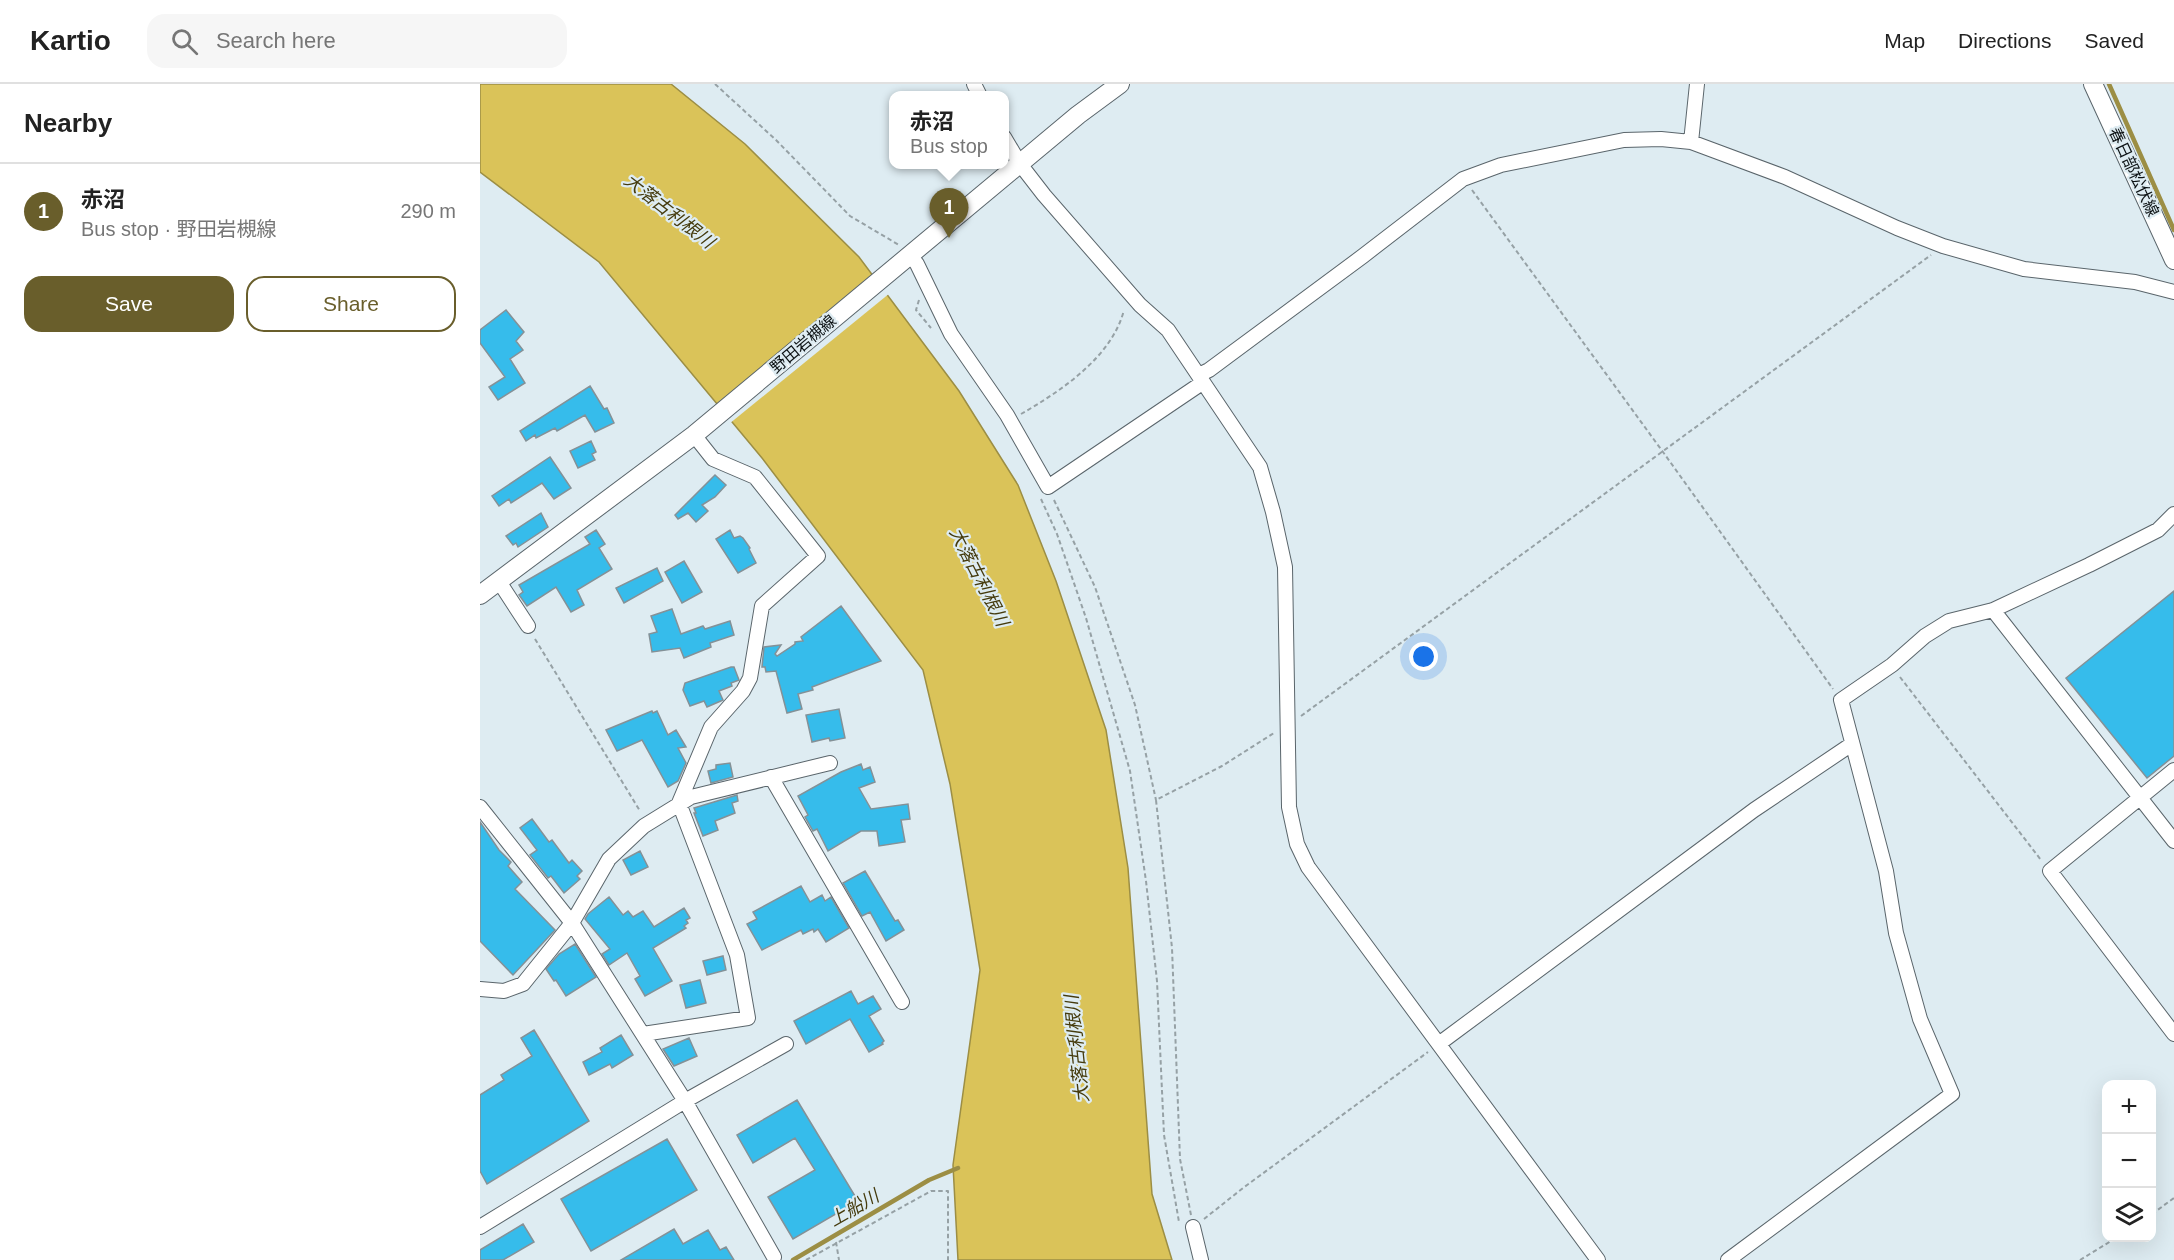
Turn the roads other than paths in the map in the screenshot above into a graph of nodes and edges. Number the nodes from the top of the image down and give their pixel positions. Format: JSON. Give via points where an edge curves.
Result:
{"nodes":[{"id":1,"x":1120,"y":84,"type":"edge"},
{"id":2,"x":1696,"y":84,"type":"edge"},
{"id":3,"x":2093,"y":84,"type":"edge"},
{"id":4,"x":1691,"y":142,"type":"junction"},
{"id":5,"x":1009,"y":144,"type":"edge"},
{"id":6,"x":1020,"y":164,"type":"junction"},
{"id":7,"x":910,"y":255,"type":"junction"},
{"id":8,"x":2174,"y":260,"type":"edge"},
{"id":9,"x":2174,"y":292,"type":"edge"},
{"id":10,"x":1200,"y":379,"type":"junction"},
{"id":11,"x":694,"y":435,"type":"junction"},
{"id":12,"x":2174,"y":514,"type":"edge"},
{"id":13,"x":498,"y":580,"type":"junction"},
{"id":14,"x":480,"y":595,"type":"edge"},
{"id":15,"x":1993,"y":610,"type":"junction"},
{"id":16,"x":528,"y":626,"type":"road end"},
{"id":17,"x":1852,"y":744,"type":"junction"},
{"id":18,"x":830,"y":763,"type":"dead end"},
{"id":19,"x":2174,"y":770,"type":"edge"},
{"id":20,"x":771,"y":777,"type":"junction"},
{"id":21,"x":2139,"y":797,"type":"junction"},
{"id":22,"x":679,"y":803,"type":"junction"},
{"id":23,"x":480,"y":807,"type":"edge"},
{"id":24,"x":2174,"y":841,"type":"edge"},
{"id":25,"x":572,"y":923,"type":"junction"},
{"id":26,"x":480,"y":989,"type":"edge"},
{"id":27,"x":902,"y":1002,"type":"dead end"},
{"id":28,"x":643,"y":1034,"type":"junction"},
{"id":29,"x":2174,"y":1034,"type":"edge"},
{"id":30,"x":1440,"y":1043,"type":"junction"},
{"id":31,"x":786,"y":1044,"type":"dead end"},
{"id":32,"x":685,"y":1101,"type":"junction"},
{"id":33,"x":480,"y":1227,"type":"edge"},
{"id":34,"x":1193,"y":1227,"type":"road end"},
{"id":35,"x":774,"y":1257,"type":"dead end"},
{"id":36,"x":1201,"y":1260,"type":"edge"},
{"id":37,"x":1598,"y":1260,"type":"edge"},
{"id":38,"x":1728,"y":1260,"type":"edge"}],
"edges":[{"from":1,"to":6,"type":"main road","name":"野田岩槻線"},
{"from":2,"to":4,"type":"street"},
{"from":3,"to":8,"type":"main road","name":"春日部松伏線"},
{"from":4,"to":9,"type":"street","via":[[1785,177],[1943,246],[2024,268],[2135,282]]},
{"from":4,"to":10,"type":"street","via":[[1624,140],[1501,165],[1463,178]]},
{"from":5,"to":6,"type":"street"},
{"from":6,"to":7,"type":"main road","name":"野田岩槻線"},
{"from":6,"to":10,"type":"street","via":[[1129,293],[1168,330]]},
{"from":7,"to":10,"type":"street","via":[[951,334],[1010,421],[1043,491]]},
{"from":7,"to":11,"type":"main road","name":"野田岩槻線"},
{"from":10,"to":30,"type":"street","via":[[1260,467],[1285,567],[1289,807],[1298,844],[1308,867]]},
{"from":11,"to":13,"type":"main road","name":"野田岩槻線"},
{"from":11,"to":22,"type":"street","via":[[713,459],[755,477],[818,556],[762,606],[750,678],[743,692],[711,727]]},
{"from":12,"to":15,"type":"street","via":[[2158,530]]},
{"from":13,"to":14,"type":"main road","name":"野田岩槻線"},
{"from":13,"to":16,"type":"street"},
{"from":15,"to":17,"type":"street","via":[[1949,621],[1841,700]]},
{"from":15,"to":21,"type":"street"},
{"from":17,"to":30,"type":"street","via":[[1754,810]]},
{"from":17,"to":38,"type":"street","via":[[1920,1018],[1952,1094]]},
{"from":18,"to":20,"type":"street"},
{"from":19,"to":21,"type":"street"},
{"from":20,"to":22,"type":"street"},
{"from":20,"to":27,"type":"street"},
{"from":21,"to":24,"type":"street"},
{"from":21,"to":29,"type":"street","via":[[2050,871]]},
{"from":22,"to":25,"type":"street","via":[[647,824],[609,859]]},
{"from":22,"to":28,"type":"street","via":[[737,955],[748,1018]]},
{"from":23,"to":25,"type":"street"},
{"from":25,"to":26,"type":"street","via":[[523,984],[504,991]]},
{"from":25,"to":28,"type":"street"},
{"from":28,"to":32,"type":"street"},
{"from":30,"to":37,"type":"street"},
{"from":31,"to":32,"type":"street"},
{"from":32,"to":33,"type":"street"},
{"from":32,"to":35,"type":"street"},
{"from":34,"to":36,"type":"street"}]}
